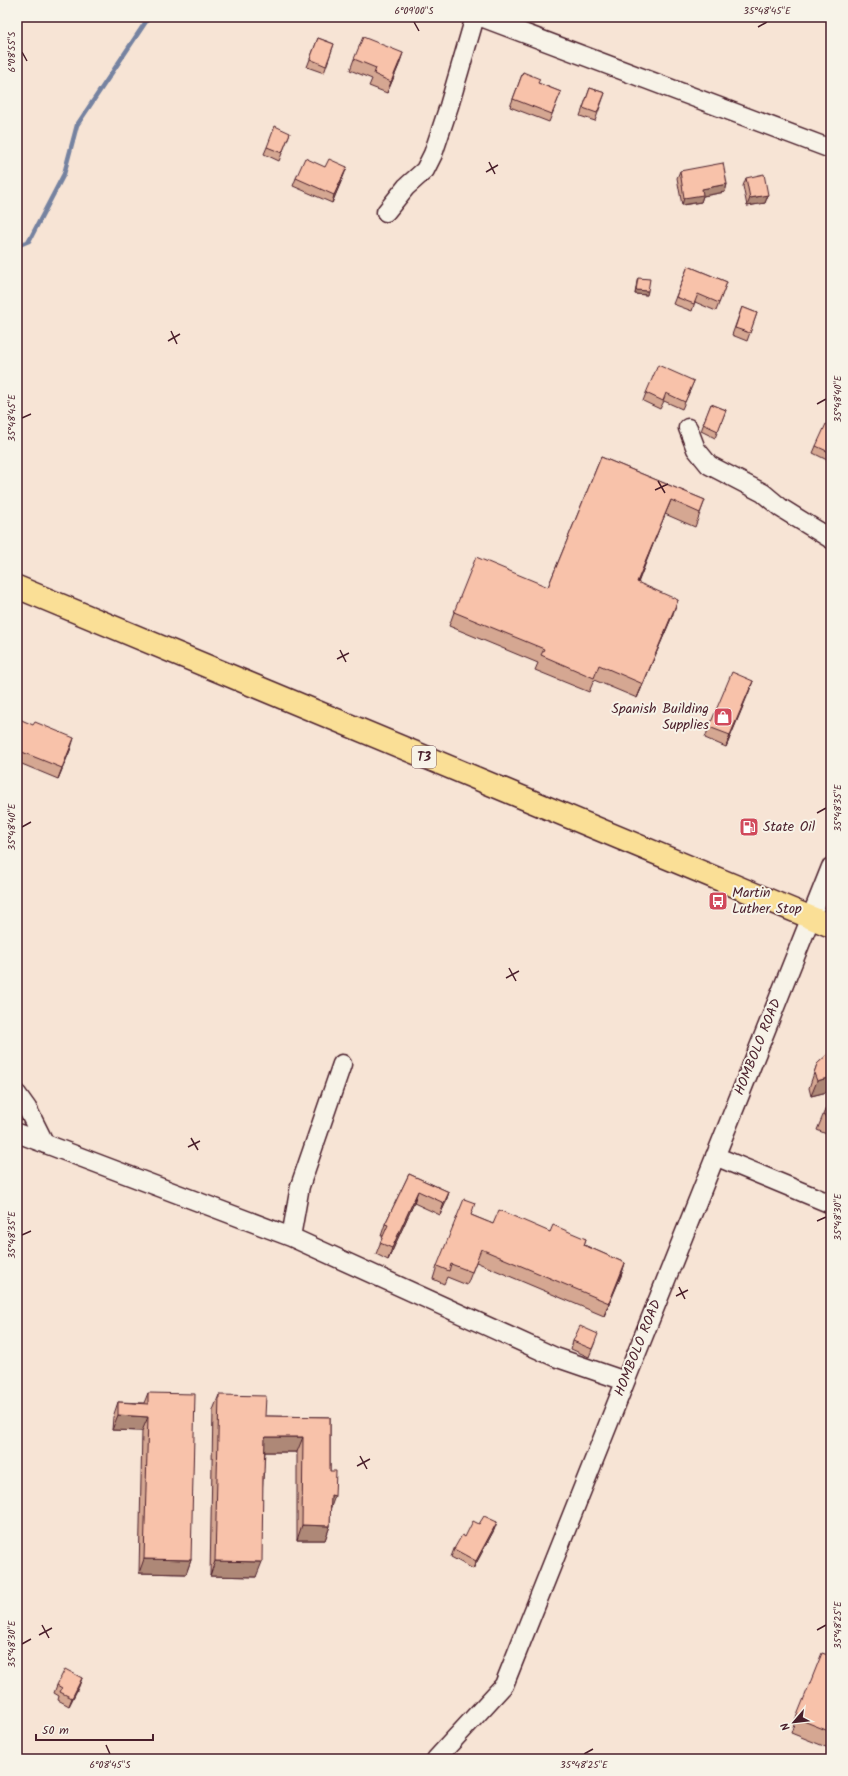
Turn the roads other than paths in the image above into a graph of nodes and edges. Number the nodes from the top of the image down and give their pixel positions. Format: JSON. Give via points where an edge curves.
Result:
{"nodes":[{"id":1,"x":476,"y":17,"type":"edge"},
{"id":2,"x":481,"y":17,"type":"edge"},
{"id":3,"x":831,"y":148,"type":"edge"},
{"id":4,"x":386,"y":212,"type":"dead end"},
{"id":5,"x":688,"y":428,"type":"dead end"},
{"id":6,"x":831,"y":539,"type":"edge"},
{"id":7,"x":17,"y":587,"type":"edge"},
{"id":8,"x":831,"y":867,"type":"edge"},
{"id":9,"x":810,"y":918,"type":"junction"},
{"id":10,"x":831,"y":926,"type":"edge"},
{"id":11,"x":342,"y":1064,"type":"dead end"},
{"id":12,"x":17,"y":1094,"type":"edge"},
{"id":13,"x":17,"y":1133,"type":"edge"},
{"id":14,"x":45,"y":1144,"type":"junction"},
{"id":15,"x":715,"y":1156,"type":"junction"},
{"id":16,"x":831,"y":1204,"type":"edge"},
{"id":17,"x":291,"y":1237,"type":"junction"},
{"id":18,"x":625,"y":1382,"type":"junction"},
{"id":19,"x":436,"y":1759,"type":"edge"}],
"edges":[{"from":1,"to":4,"type":"street","via":[[433,154],[424,170]]},
{"from":2,"to":3,"type":"street"},
{"from":5,"to":6,"type":"street","via":[[696,449],[709,465],[763,493],[781,508]]},
{"from":7,"to":9,"type":"highway","number":"T3"},
{"from":8,"to":9,"type":"street","name":"HOMBOLO ROAD"},
{"from":9,"to":10,"type":"highway","number":"T3"},
{"from":9,"to":15,"type":"street","name":"HOMBOLO ROAD"},
{"from":11,"to":17,"type":"street","via":[[300,1186]]},
{"from":12,"to":14,"type":"street"},
{"from":13,"to":14,"type":"street"},
{"from":14,"to":17,"type":"street"},
{"from":15,"to":16,"type":"street"},
{"from":15,"to":18,"type":"street","name":"HOMBOLO ROAD"},
{"from":17,"to":18,"type":"street","via":[[556,1357]]},
{"from":18,"to":19,"type":"street","name":"HOMBOLO ROAD","via":[[504,1685]]}]}
